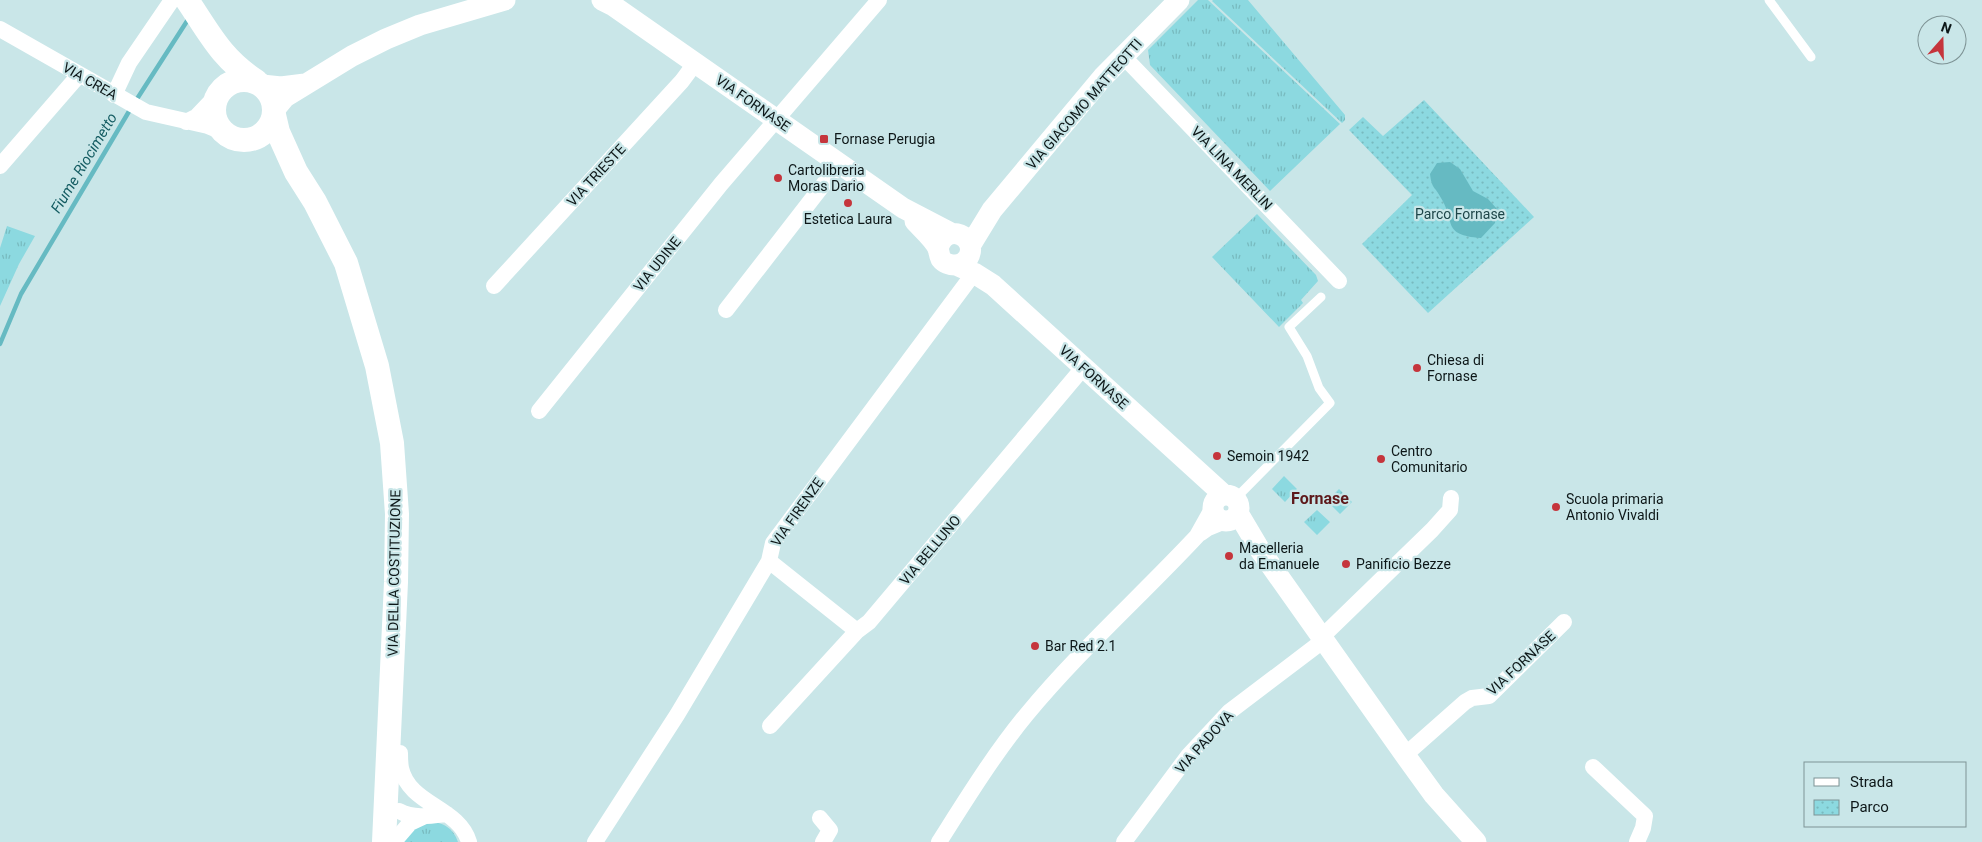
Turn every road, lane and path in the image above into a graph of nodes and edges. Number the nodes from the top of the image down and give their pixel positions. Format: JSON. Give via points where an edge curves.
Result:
{"nodes":[{"id":1,"x":182,"y":0,"type":"edge"},
{"id":2,"x":505,"y":0,"type":"edge"},
{"id":3,"x":602,"y":0,"type":"edge"},
{"id":4,"x":880,"y":0,"type":"edge"},
{"id":5,"x":1179,"y":0,"type":"edge"},
{"id":6,"x":1769,"y":0,"type":"edge"},
{"id":7,"x":0,"y":29,"type":"edge"},
{"id":8,"x":208,"y":33,"type":"junction"},
{"id":9,"x":1123,"y":56,"type":"junction"},
{"id":10,"x":1811,"y":57,"type":"dead end"},
{"id":11,"x":696,"y":62,"type":"junction"},
{"id":12,"x":79,"y":75,"type":"junction"},
{"id":13,"x":259,"y":83,"type":"junction"},
{"id":14,"x":307,"y":84,"type":"junction"},
{"id":15,"x":220,"y":92,"type":"junction"},
{"id":16,"x":116,"y":96,"type":"junction"},
{"id":17,"x":275,"y":112,"type":"junction"},
{"id":18,"x":777,"y":119,"type":"junction"},
{"id":19,"x":186,"y":122,"type":"junction"},
{"id":20,"x":234,"y":137,"type":"junction"},
{"id":21,"x":840,"y":164,"type":"junction"},
{"id":22,"x":0,"y":166,"type":"edge"},
{"id":23,"x":296,"y":172,"type":"junction"},
{"id":24,"x":959,"y":250,"type":"junction"},
{"id":25,"x":1339,"y":281,"type":"dead end"},
{"id":26,"x":494,"y":286,"type":"dead end"},
{"id":27,"x":1321,"y":298,"type":"dead end"},
{"id":28,"x":726,"y":310,"type":"dead end"},
{"id":29,"x":1083,"y":368,"type":"junction"},
{"id":30,"x":539,"y":411,"type":"dead end"},
{"id":31,"x":1451,"y":498,"type":"dead end"},
{"id":32,"x":1225,"y":508,"type":"junction"},
{"id":33,"x":769,"y":561,"type":"junction"},
{"id":34,"x":1564,"y":622,"type":"dead end"},
{"id":35,"x":857,"y":631,"type":"junction"},
{"id":36,"x":1322,"y":638,"type":"junction"},
{"id":37,"x":392,"y":661,"type":"junction"},
{"id":38,"x":770,"y":726,"type":"dead end"},
{"id":39,"x":400,"y":752,"type":"joint"},
{"id":40,"x":1406,"y":755,"type":"junction"},
{"id":41,"x":1594,"y":767,"type":"dead end"},
{"id":42,"x":393,"y":804,"type":"junction"},
{"id":43,"x":425,"y":809,"type":"junction"},
{"id":44,"x":820,"y":818,"type":"dead end"},
{"id":45,"x":393,"y":840,"type":"edge"},
{"id":46,"x":1469,"y":840,"type":"edge"},
{"id":47,"x":469,"y":842,"type":"edge"},
{"id":48,"x":595,"y":842,"type":"edge"},
{"id":49,"x":822,"y":842,"type":"edge"},
{"id":50,"x":940,"y":842,"type":"edge"},
{"id":51,"x":1124,"y":842,"type":"edge"},
{"id":52,"x":1637,"y":842,"type":"edge"}],
"edges":[{"from":1,"to":8,"type":"main road"},
{"from":1,"to":16,"type":"street","via":[[129,63]]},
{"from":2,"to":14,"type":"street","via":[[420,25],[386,39]]},
{"from":3,"to":11,"type":"street","name":"VIA FORNASE"},
{"from":4,"to":18,"type":"street","name":"VIA UDINE"},
{"from":5,"to":9,"type":"street","name":"VIA GIACOMO MATTEOTTI"},
{"from":6,"to":10,"type":"lane"},
{"from":7,"to":12,"type":"street","name":"VIA CREA"},
{"from":8,"to":13,"type":"main road","via":[[241,71]]},
{"from":8,"to":15,"type":"main road","via":[[222,76]]},
{"from":9,"to":24,"type":"street","name":"VIA GIACOMO MATTEOTTI","via":[[992,210],[967,229]]},
{"from":9,"to":25,"type":"street","name":"VIA LINA MERLIN"},
{"from":11,"to":18,"type":"street","name":"VIA FORNASE"},
{"from":11,"to":26,"type":"street","name":"VIA TRIESTE"},
{"from":12,"to":16,"type":"street","name":"VIA CREA"},
{"from":12,"to":22,"type":"street"},
{"from":13,"to":14,"type":"street","via":[[281,87]]},
{"from":13,"to":15,"type":"main road","via":[[240,80]]},
{"from":13,"to":17,"type":"main road","via":[[272,97]]},
{"from":14,"to":17,"type":"street","via":[[286,97]]},
{"from":15,"to":19,"type":"street","via":[[196,117]]},
{"from":15,"to":20,"type":"main road","via":[[214,112],[220,127]]},
{"from":16,"to":19,"type":"street","name":"VIA CREA","via":[[146,112]]},
{"from":17,"to":20,"type":"main road","via":[[270,126],[262,135]]},
{"from":17,"to":23,"type":"main road","name":"VIA DELLA COSTITUZIONE","via":[[278,132]]},
{"from":18,"to":21,"type":"street","name":"VIA FORNASE"},
{"from":18,"to":30,"type":"street","name":"VIA UDINE"},
{"from":19,"to":20,"type":"street","name":"VIA CREA","via":[[208,126]]},
{"from":20,"to":23,"type":"main road","name":"VIA DELLA COSTITUZIONE","via":[[268,153]]},
{"from":21,"to":24,"type":"street","name":"VIA FORNASE"},
{"from":21,"to":28,"type":"street"},
{"from":23,"to":37,"type":"main road","name":"VIA DELLA COSTITUZIONE","via":[[316,202],[346,263],[377,366],[389,423],[397,514]]},
{"from":24,"to":29,"type":"street","name":"VIA FORNASE"},
{"from":24,"to":33,"type":"street","name":"VIA FIRENZE","via":[[772,543]]},
{"from":27,"to":32,"type":"lane","via":[[1289,327],[1307,356],[1319,388],[1330,403]]},
{"from":29,"to":32,"type":"street","name":"VIA FORNASE","via":[[1196,470]]},
{"from":29,"to":35,"type":"street","name":"VIA BELLUNO","via":[[869,622]]},
{"from":31,"to":36,"type":"street","via":[[1450,510],[1432,530]]},
{"from":32,"to":36,"type":"street","name":"VIA FORNASE","via":[[1260,550]]},
{"from":32,"to":50,"type":"street","via":[[1209,517],[1197,536],[1061,674],[980,778]]},
{"from":33,"to":35,"type":"street"},
{"from":33,"to":48,"type":"street","name":"VIA FIRENZE","via":[[677,715]]},
{"from":34,"to":40,"type":"street","name":"VIA FORNASE","via":[[1489,696],[1465,702]]},
{"from":35,"to":38,"type":"street","name":"VIA BELLUNO"},
{"from":36,"to":40,"type":"street","name":"VIA FORNASE"},
{"from":36,"to":51,"type":"street","name":"VIA PADOVA","via":[[1229,712],[1188,756]]},
{"from":37,"to":39,"type":"main road","via":[[401,682]]},
{"from":37,"to":42,"type":"main road","name":"VIA DELLA COSTITUZIONE"},
{"from":39,"to":43,"type":"street","via":[[401,769]]},
{"from":40,"to":46,"type":"street","name":"VIA FORNASE"},
{"from":41,"to":52,"type":"street","via":[[1645,816]]},
{"from":42,"to":43,"type":"street"},
{"from":42,"to":45,"type":"main road","name":"VIA DELLA COSTITUZIONE"},
{"from":43,"to":45,"type":"street"},
{"from":43,"to":47,"type":"street","via":[[447,814],[462,828]]},
{"from":44,"to":49,"type":"street","via":[[830,830]]}]}
